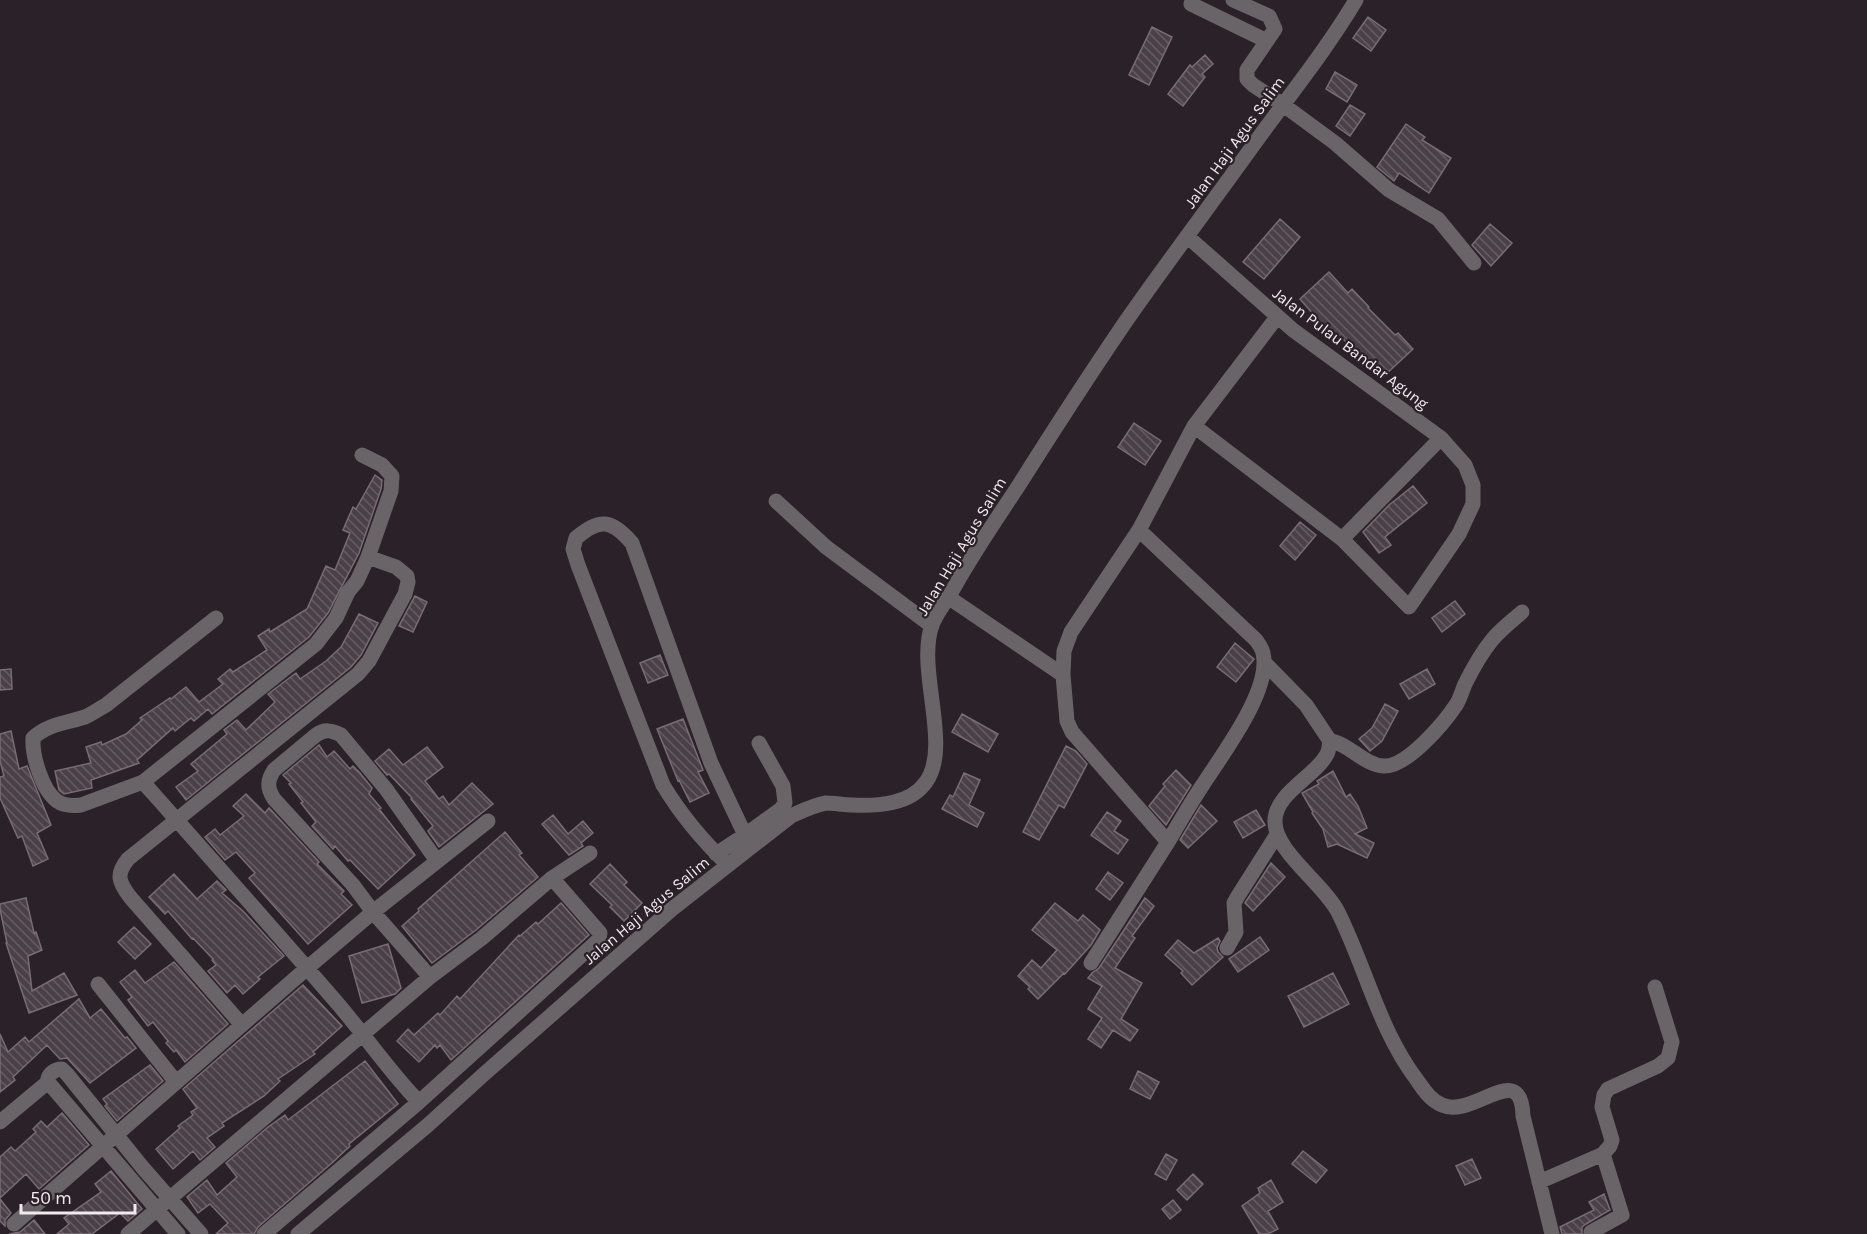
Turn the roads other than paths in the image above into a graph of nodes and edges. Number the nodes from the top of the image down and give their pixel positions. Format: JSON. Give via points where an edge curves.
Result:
{"nodes":[{"id":1,"x":1233,"y":0,"type":"edge"},
{"id":2,"x":1356,"y":0,"type":"edge"},
{"id":3,"x":1191,"y":4,"type":"dead end"},
{"id":4,"x":1267,"y":41,"type":"junction"},
{"id":5,"x":1282,"y":104,"type":"junction"},
{"id":6,"x":1188,"y":237,"type":"junction"},
{"id":7,"x":1474,"y":262,"type":"dead end"},
{"id":8,"x":1277,"y":316,"type":"junction"},
{"id":9,"x":1194,"y":426,"type":"junction"},
{"id":10,"x":1441,"y":438,"type":"junction"},
{"id":11,"x":362,"y":455,"type":"dead end"},
{"id":12,"x":776,"y":501,"type":"dead end"},
{"id":13,"x":1139,"y":530,"type":"junction"},
{"id":14,"x":1342,"y":539,"type":"junction"},
{"id":15,"x":368,"y":557,"type":"junction"},
{"id":16,"x":948,"y":597,"type":"junction"},
{"id":17,"x":1522,"y":612,"type":"dead end"},
{"id":18,"x":216,"y":618,"type":"dead end"},
{"id":19,"x":932,"y":626,"type":"junction"},
{"id":20,"x":1264,"y":662,"type":"junction"},
{"id":21,"x":1063,"y":675,"type":"junction"},
{"id":22,"x":1330,"y":741,"type":"junction"},
{"id":23,"x":759,"y":743,"type":"dead end"},
{"id":24,"x":143,"y":782,"type":"junction"},
{"id":25,"x":178,"y":821,"type":"junction"},
{"id":26,"x":488,"y":821,"type":"dead end"},
{"id":27,"x":744,"y":835,"type":"junction"},
{"id":28,"x":1276,"y":836,"type":"junction"},
{"id":29,"x":1168,"y":842,"type":"junction"},
{"id":30,"x":590,"y":854,"type":"dead end"},
{"id":31,"x":716,"y":854,"type":"junction"},
{"id":32,"x":437,"y":861,"type":"junction"},
{"id":33,"x":728,"y":865,"type":"junction"},
{"id":34,"x":552,"y":878,"type":"junction"},
{"id":35,"x":373,"y":912,"type":"junction"},
{"id":36,"x":1227,"y":948,"type":"dead end"},
{"id":37,"x":1091,"y":963,"type":"dead end"},
{"id":38,"x":306,"y":969,"type":"junction"},
{"id":39,"x":430,"y":977,"type":"junction"},
{"id":40,"x":98,"y":984,"type":"dead end"},
{"id":41,"x":1655,"y":987,"type":"dead end"},
{"id":42,"x":242,"y":1025,"type":"junction"},
{"id":43,"x":364,"y":1034,"type":"junction"},
{"id":44,"x":48,"y":1082,"type":"junction"},
{"id":45,"x":176,"y":1082,"type":"junction"},
{"id":46,"x":419,"y":1102,"type":"junction"},
{"id":47,"x":0,"y":1122,"type":"edge"},
{"id":48,"x":117,"y":1135,"type":"junction"},
{"id":49,"x":104,"y":1146,"type":"junction"},
{"id":50,"x":1603,"y":1154,"type":"junction"},
{"id":51,"x":1539,"y":1182,"type":"junction"},
{"id":52,"x":170,"y":1200,"type":"junction"},
{"id":53,"x":156,"y":1210,"type":"junction"},
{"id":54,"x":14,"y":1224,"type":"dead end"},
{"id":55,"x":1591,"y":1232,"type":"dead end"},
{"id":56,"x":128,"y":1234,"type":"edge"},
{"id":57,"x":178,"y":1234,"type":"edge"},
{"id":58,"x":201,"y":1234,"type":"edge"},
{"id":59,"x":264,"y":1234,"type":"edge"},
{"id":60,"x":298,"y":1234,"type":"edge"},
{"id":61,"x":1552,"y":1234,"type":"edge"}],
"edges":[{"from":1,"to":4,"type":"street","via":[[1269,16],[1275,29]]},
{"from":2,"to":5,"type":"street","name":"Jalan Haji Agus Salim","via":[[1322,53]]},
{"from":3,"to":4,"type":"street"},
{"from":4,"to":5,"type":"street","via":[[1247,70],[1247,79]]},
{"from":5,"to":6,"type":"street","name":"Jalan Haji Agus Salim"},
{"from":5,"to":7,"type":"street","via":[[1389,190],[1438,219]]},
{"from":6,"to":8,"type":"street","name":"Jalan Pulau Bandar Agung"},
{"from":6,"to":16,"type":"street","name":"Jalan Haji Agus Salim","via":[[1081,387]]},
{"from":8,"to":9,"type":"street"},
{"from":8,"to":10,"type":"street","name":"Jalan Pulau Bandar Agung"},
{"from":9,"to":13,"type":"street"},
{"from":9,"to":14,"type":"street"},
{"from":10,"to":14,"type":"street"},
{"from":10,"to":14,"type":"street","name":"Jalan Pulau Bandar Agung","via":[[1465,465],[1473,484],[1473,504],[1459,534],[1409,607]]},
{"from":11,"to":15,"type":"street","via":[[382,465],[392,476],[391,491]]},
{"from":12,"to":19,"type":"street","via":[[826,547]]},
{"from":13,"to":20,"type":"street","via":[[1256,640]]},
{"from":13,"to":21,"type":"street","via":[[1071,632],[1064,651]]},
{"from":15,"to":24,"type":"street","via":[[336,618],[316,644]]},
{"from":15,"to":25,"type":"street","via":[[396,567],[408,582],[369,661],[348,683]]},
{"from":16,"to":19,"type":"street","name":"Jalan Haji Agus Salim"},
{"from":16,"to":21,"type":"street"},
{"from":17,"to":22,"type":"street","via":[[1491,641],[1447,716],[1408,755],[1386,766],[1377,765]]},
{"from":18,"to":24,"type":"street","via":[[106,705],[88,716],[51,726],[33,738],[32,752],[45,786],[57,801],[81,805]]},
{"from":19,"to":33,"type":"street","name":"Jalan Haji Agus Salim","via":[[929,681],[935,746],[927,781],[912,795],[889,804],[826,803],[811,807],[791,816]]},
{"from":20,"to":22,"type":"street","via":[[1306,705]]},
{"from":20,"to":29,"type":"street","via":[[1258,690],[1242,725]]},
{"from":21,"to":29,"type":"street","via":[[1067,721],[1072,732]]},
{"from":22,"to":28,"type":"street","via":[[1327,754],[1280,804],[1274,819]]},
{"from":23,"to":27,"type":"street","via":[[783,786],[785,803]]},
{"from":24,"to":25,"type":"street"},
{"from":25,"to":38,"type":"street"},
{"from":25,"to":42,"type":"street","via":[[128,859],[120,868],[119,878],[130,897]]},
{"from":26,"to":32,"type":"street"},
{"from":27,"to":31,"type":"street"},
{"from":27,"to":31,"type":"street","via":[[711,763],[632,543],[609,523],[597,524],[576,538],[573,549],[578,565],[663,785],[680,813]]},
{"from":28,"to":36,"type":"street","via":[[1234,903],[1236,933]]},
{"from":28,"to":51,"type":"street","via":[[1337,910],[1393,1044],[1431,1099],[1444,1106],[1458,1107],[1505,1090],[1515,1090],[1520,1095]]},
{"from":29,"to":37,"type":"street"},
{"from":30,"to":34,"type":"street"},
{"from":31,"to":33,"type":"street"},
{"from":32,"to":35,"type":"street"},
{"from":32,"to":35,"type":"street","via":[[386,789],[340,735],[328,730],[316,735],[274,770],[268,789]]},
{"from":33,"to":60,"type":"street","name":"Jalan Haji Agus Salim"},
{"from":34,"to":39,"type":"street"},
{"from":34,"to":46,"type":"street","via":[[600,933],[599,939]]},
{"from":35,"to":38,"type":"street"},
{"from":35,"to":39,"type":"street"},
{"from":38,"to":42,"type":"street"},
{"from":38,"to":43,"type":"street"},
{"from":39,"to":43,"type":"street"},
{"from":40,"to":45,"type":"street"},
{"from":41,"to":50,"type":"street","via":[[1672,1042],[1671,1051],[1663,1064],[1608,1089],[1604,1095],[1602,1107],[1612,1140]]},
{"from":42,"to":45,"type":"street"},
{"from":43,"to":46,"type":"street","via":[[385,1065]]},
{"from":43,"to":52,"type":"street"},
{"from":44,"to":47,"type":"street"},
{"from":44,"to":48,"type":"street","via":[[53,1071],[62,1069]]},
{"from":44,"to":49,"type":"street"},
{"from":45,"to":48,"type":"street"},
{"from":46,"to":59,"type":"street"},
{"from":48,"to":49,"type":"street"},
{"from":48,"to":52,"type":"street"},
{"from":49,"to":53,"type":"street"},
{"from":49,"to":54,"type":"street"},
{"from":50,"to":51,"type":"street"},
{"from":50,"to":55,"type":"street","via":[[1623,1215]]},
{"from":51,"to":61,"type":"street"},
{"from":52,"to":53,"type":"street"},
{"from":52,"to":58,"type":"street"},
{"from":53,"to":56,"type":"street"},
{"from":53,"to":57,"type":"street"}]}
